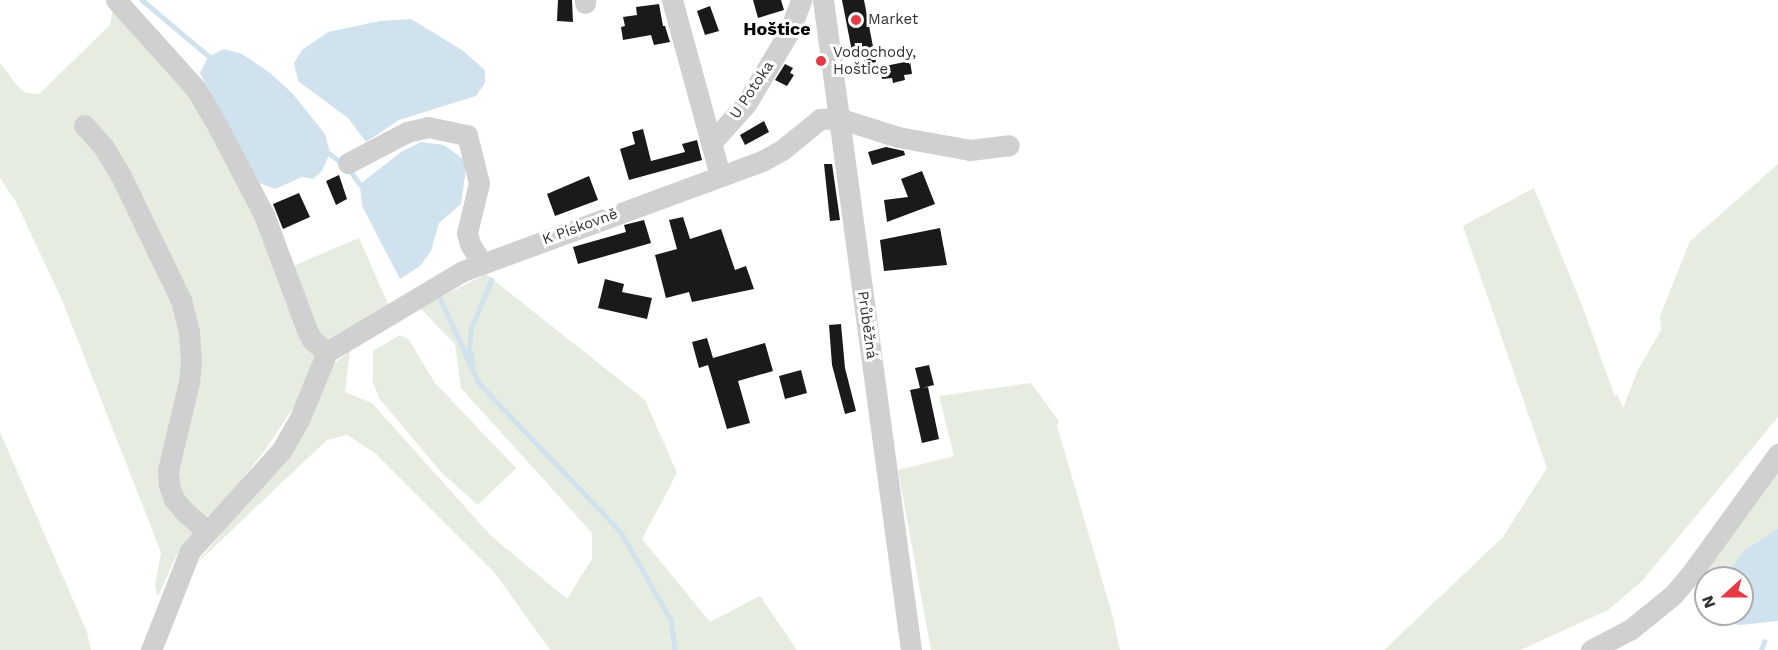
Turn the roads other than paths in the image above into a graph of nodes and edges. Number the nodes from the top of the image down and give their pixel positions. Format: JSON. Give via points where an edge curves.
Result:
{"nodes":[{"id":1,"x":116,"y":0,"type":"edge"},
{"id":2,"x":672,"y":0,"type":"edge"},
{"id":3,"x":801,"y":0,"type":"edge"},
{"id":4,"x":824,"y":0,"type":"edge"},
{"id":5,"x":838,"y":118,"type":"junction"},
{"id":6,"x":84,"y":125,"type":"dead end"},
{"id":7,"x":711,"y":143,"type":"junction"},
{"id":8,"x":1009,"y":145,"type":"dead end"},
{"id":9,"x":348,"y":163,"type":"dead end"},
{"id":10,"x":720,"y":176,"type":"junction"},
{"id":11,"x":482,"y":263,"type":"junction"},
{"id":12,"x":327,"y":352,"type":"junction"},
{"id":13,"x":1778,"y":454,"type":"edge"},
{"id":14,"x":207,"y":531,"type":"junction"},
{"id":15,"x":150,"y":650,"type":"edge"},
{"id":16,"x":911,"y":650,"type":"edge"},
{"id":17,"x":1591,"y":650,"type":"edge"}],
"edges":[{"from":1,"to":12,"type":"street","via":[[196,89],[264,215],[312,340]]},
{"from":2,"to":7,"type":"street"},
{"from":3,"to":7,"type":"street","name":"U Potoka","via":[[789,32],[746,104]]},
{"from":4,"to":5,"type":"street","name":"Průběžná"},
{"from":5,"to":8,"type":"street","via":[[898,137],[970,150]]},
{"from":5,"to":10,"type":"street","name":"K Pískovně","via":[[820,119],[782,150]]},
{"from":5,"to":16,"type":"street","name":"Průběžná"},
{"from":6,"to":14,"type":"street","via":[[103,146],[121,176],[181,300],[191,361],[168,470],[169,485],[174,499]]},
{"from":7,"to":10,"type":"street"},
{"from":9,"to":11,"type":"street","via":[[407,132],[428,127],[467,135],[479,183],[467,233]]},
{"from":10,"to":11,"type":"street","name":"K Pískovně"},
{"from":11,"to":12,"type":"street","name":"K Pískovně"},
{"from":12,"to":14,"type":"street","via":[[299,420],[281,451]]},
{"from":13,"to":17,"type":"street","via":[[1673,595],[1631,628]]},
{"from":14,"to":15,"type":"street","via":[[190,551]]}]}
